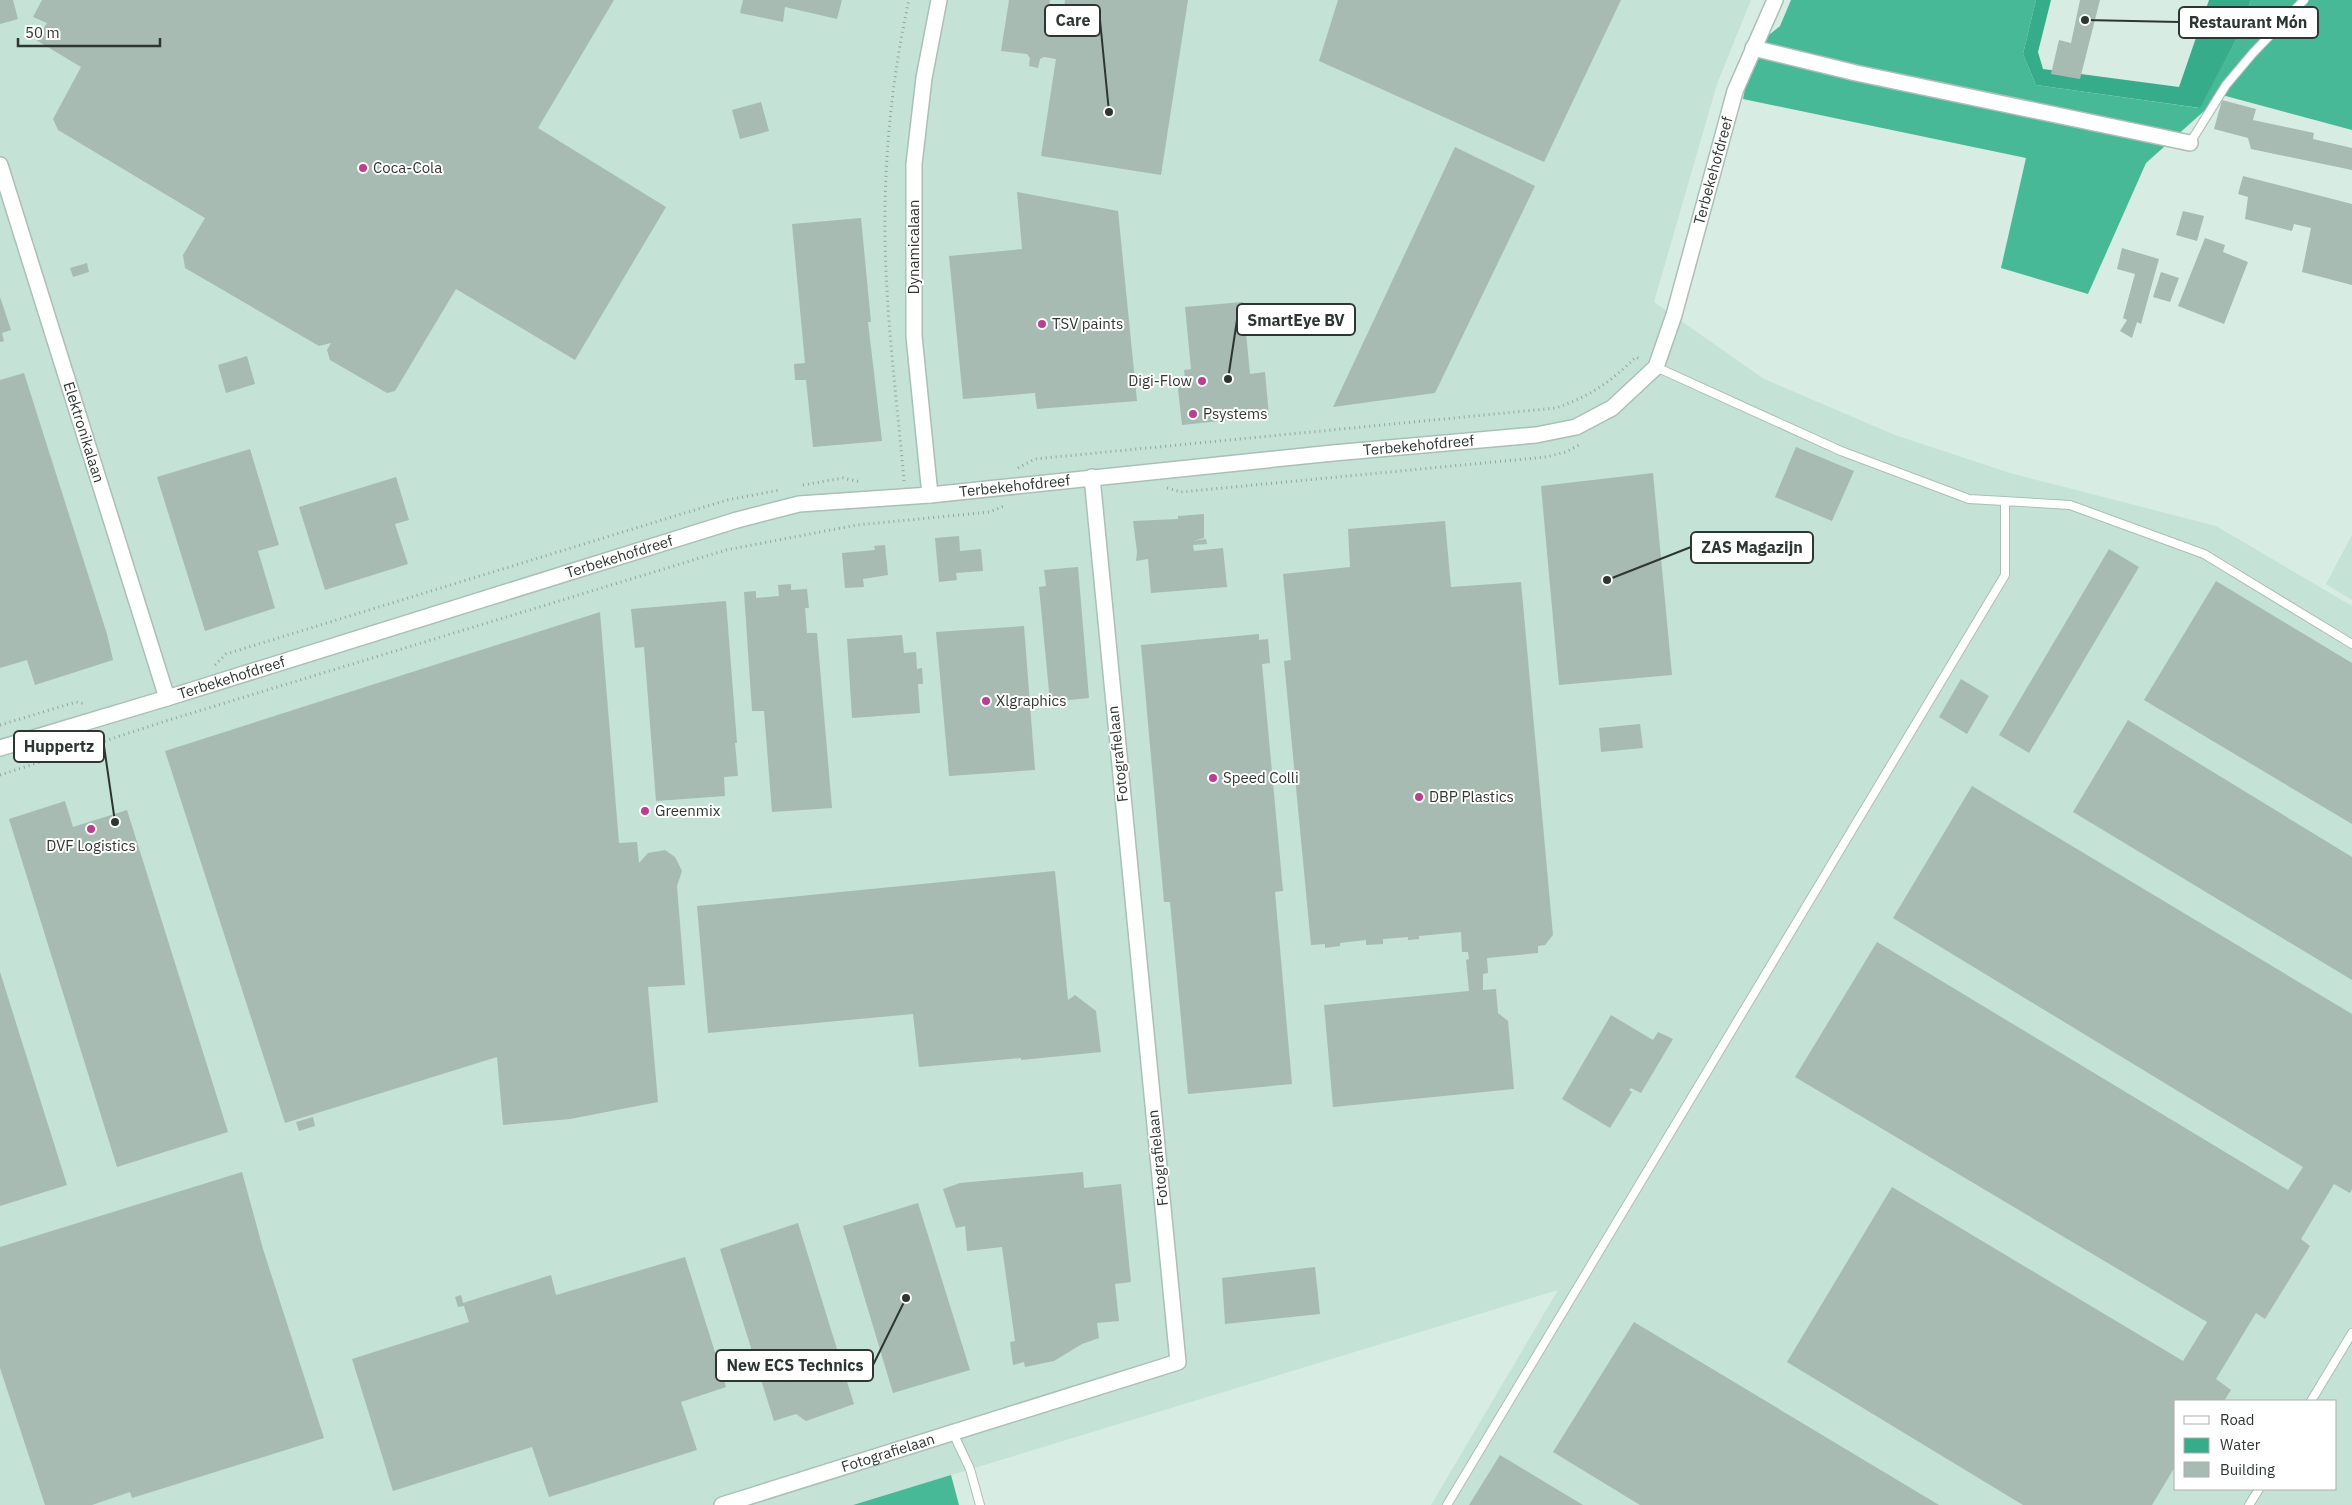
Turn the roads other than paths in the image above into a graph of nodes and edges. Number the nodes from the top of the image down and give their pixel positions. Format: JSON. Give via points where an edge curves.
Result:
{"nodes":[{"id":1,"x":940,"y":0,"type":"edge"},
{"id":2,"x":1775,"y":0,"type":"edge"},
{"id":3,"x":2304,"y":0,"type":"edge"},
{"id":4,"x":1753,"y":48,"type":"junction"},
{"id":5,"x":2190,"y":143,"type":"joint"},
{"id":6,"x":0,"y":165,"type":"edge"},
{"id":7,"x":1656,"y":367,"type":"junction"},
{"id":8,"x":1092,"y":477,"type":"junction"},
{"id":9,"x":930,"y":496,"type":"junction"},
{"id":10,"x":2005,"y":501,"type":"junction"},
{"id":11,"x":2352,"y":644,"type":"edge"},
{"id":12,"x":167,"y":698,"type":"junction"},
{"id":13,"x":0,"y":748,"type":"edge"},
{"id":14,"x":2352,"y":1333,"type":"edge"},
{"id":15,"x":2312,"y":1400,"type":"edge"},
{"id":16,"x":953,"y":1433,"type":"junction"},
{"id":17,"x":2258,"y":1490,"type":"edge"},
{"id":18,"x":722,"y":1505,"type":"edge"},
{"id":19,"x":980,"y":1505,"type":"edge"},
{"id":20,"x":1447,"y":1505,"type":"edge"},
{"id":21,"x":2249,"y":1505,"type":"edge"}],
"edges":[{"from":1,"to":9,"type":"street","name":"Dynamicalaan","via":[[924,78],[914,164],[914,336]]},
{"from":2,"to":4,"type":"street","name":"Terbekehofdreef"},
{"from":3,"to":5,"type":"lane","via":[[2226,86]]},
{"from":4,"to":5,"type":"street","via":[[1856,73]]},
{"from":4,"to":7,"type":"street","name":"Terbekehofdreef","via":[[1735,91],[1674,315]]},
{"from":6,"to":12,"type":"street","name":"Elektronikalaan"},
{"from":7,"to":8,"type":"street","name":"Terbekehofdreef","via":[[1612,408],[1576,427],[1536,435]]},
{"from":7,"to":10,"type":"lane","via":[[1841,451],[1969,499]]},
{"from":8,"to":9,"type":"street","name":"Terbekehofdreef"},
{"from":8,"to":16,"type":"street","name":"Fotografielaan","via":[[1178,1362]]},
{"from":9,"to":12,"type":"street","name":"Terbekehofdreef","via":[[799,504],[746,518]]},
{"from":10,"to":11,"type":"lane","via":[[2070,505],[2204,554]]},
{"from":10,"to":20,"type":"lane","via":[[2005,574]]},
{"from":12,"to":13,"type":"street","name":"Terbekehofdreef"},
{"from":14,"to":15,"type":"lane"},
{"from":16,"to":18,"type":"street","name":"Fotografielaan"},
{"from":16,"to":19,"type":"lane","via":[[970,1469]]},
{"from":17,"to":21,"type":"lane"}]}
